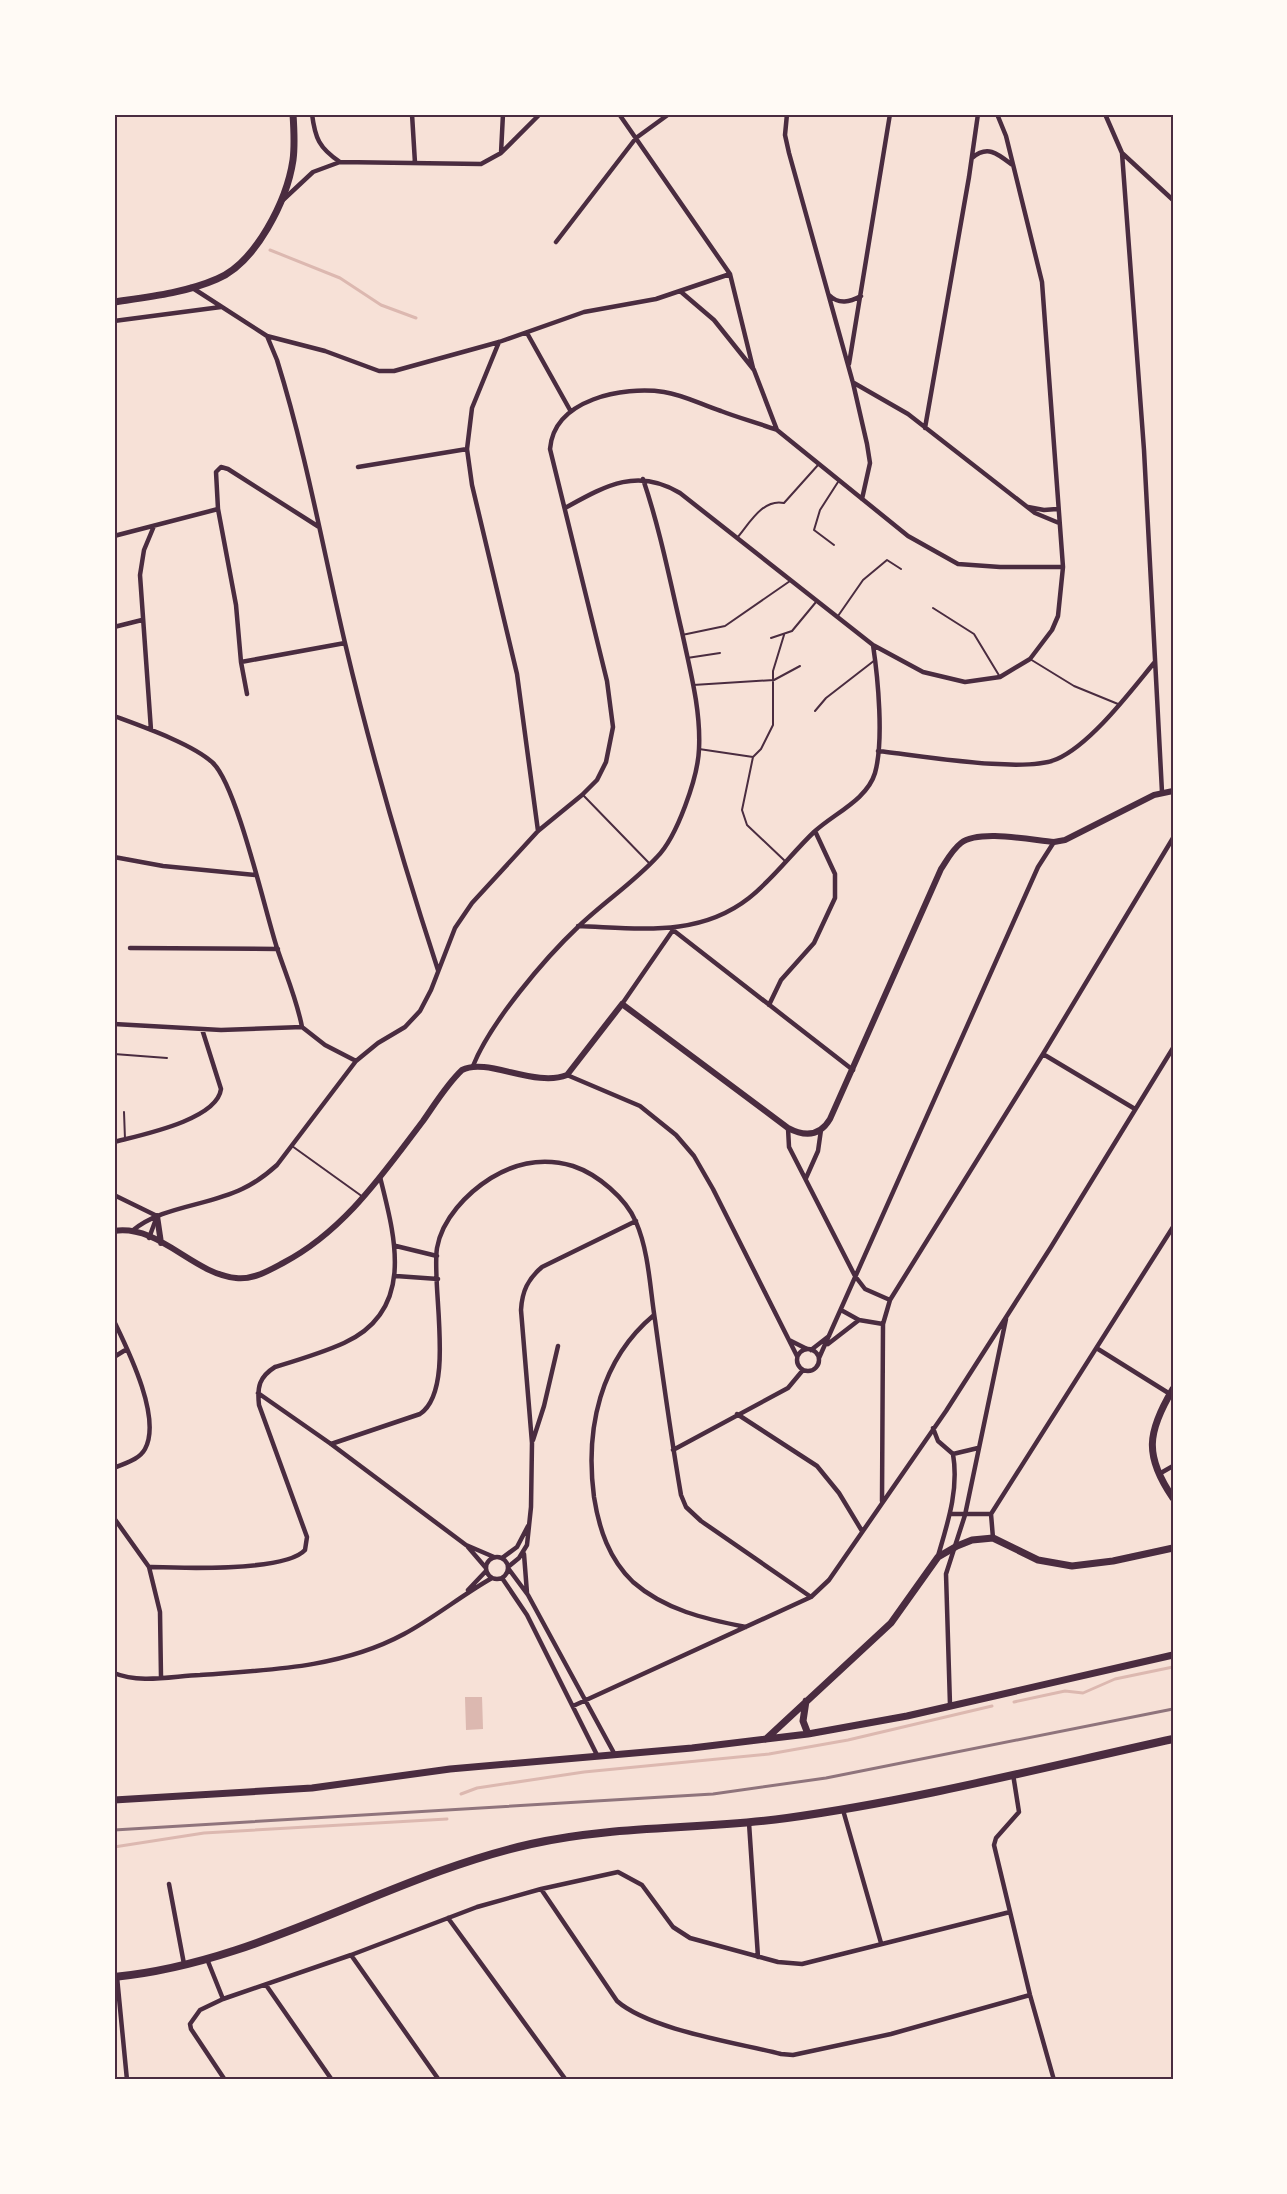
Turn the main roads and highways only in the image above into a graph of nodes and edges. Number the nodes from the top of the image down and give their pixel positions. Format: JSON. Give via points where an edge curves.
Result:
{"nodes":[{"id":1,"x":293,"y":114,"type":"edge"},
{"id":2,"x":114,"y":302,"type":"edge"},
{"id":3,"x":1172,"y":1391,"type":"edge"},
{"id":4,"x":1173,"y":1498,"type":"edge"},
{"id":5,"x":1173,"y":1548,"type":"edge"},
{"id":6,"x":1173,"y":1655,"type":"edge"},
{"id":7,"x":806,"y":1701,"type":"junction"},
{"id":8,"x":808,"y":1734,"type":"junction"},
{"id":9,"x":766,"y":1739,"type":"junction"},
{"id":10,"x":1173,"y":1739,"type":"edge"},
{"id":11,"x":114,"y":1800,"type":"edge"},
{"id":12,"x":116,"y":1977,"type":"edge"}],
"edges":[{"from":1,"to":2,"type":"main road","via":[[293,161],[281,202],[273,220],[240,264],[216,279],[190,287]]},
{"from":3,"to":4,"type":"main road","via":[[1152,1434],[1152,1457]]},
{"from":5,"to":7,"type":"main road","via":[[1072,1566],[1038,1560],[993,1538],[957,1546],[938,1557],[891,1623]]},
{"from":6,"to":8,"type":"main road","via":[[908,1716]]},
{"from":7,"to":8,"type":"main road","via":[[803,1721]]},
{"from":7,"to":9,"type":"main road"},
{"from":8,"to":9,"type":"main road"},
{"from":9,"to":11,"type":"main road","via":[[450,1768],[312,1788]]},
{"from":10,"to":12,"type":"highway","via":[[843,1810],[748,1823],[598,1833],[529,1845],[477,1859],[304,1927],[207,1959]]}]}
